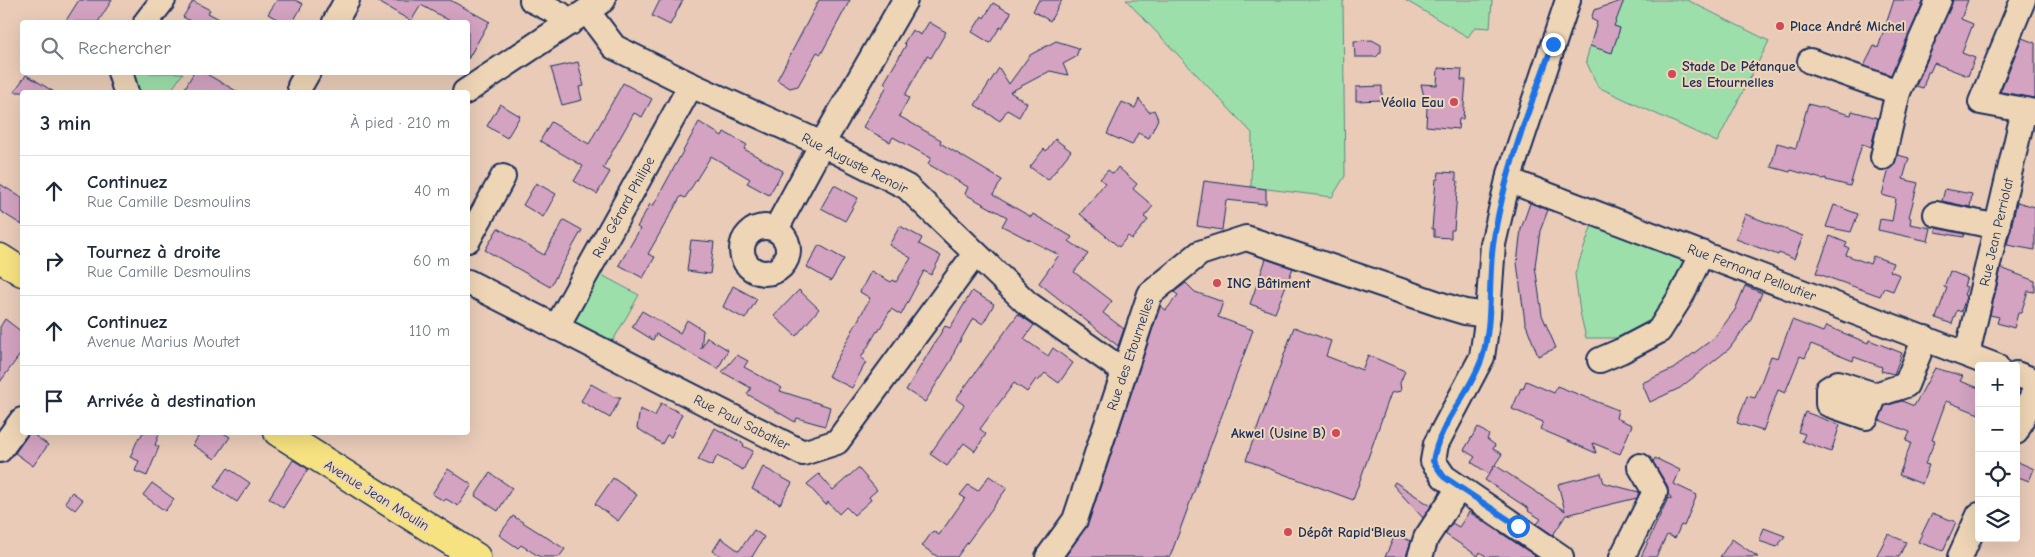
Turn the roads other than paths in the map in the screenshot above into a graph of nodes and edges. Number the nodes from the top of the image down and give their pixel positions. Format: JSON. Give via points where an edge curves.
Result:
{"nodes":[{"id":1,"x":163,"y":0,"type":"edge"},
{"id":2,"x":347,"y":0,"type":"edge"},
{"id":3,"x":532,"y":0,"type":"edge"},
{"id":4,"x":905,"y":0,"type":"edge"},
{"id":5,"x":1568,"y":0,"type":"edge"},
{"id":6,"x":1940,"y":0,"type":"edge"},
{"id":7,"x":2023,"y":0,"type":"edge"},
{"id":8,"x":586,"y":12,"type":"edge"},
{"id":9,"x":148,"y":20,"type":"edge"},
{"id":10,"x":336,"y":20,"type":"edge"},
{"id":11,"x":1810,"y":61,"type":"dead end"},
{"id":12,"x":121,"y":75,"type":"edge"},
{"id":13,"x":691,"y":86,"type":"junction"},
{"id":14,"x":125,"y":90,"type":"edge"},
{"id":15,"x":468,"y":90,"type":"edge"},
{"id":16,"x":1898,"y":92,"type":"junction"},
{"id":17,"x":2030,"y":111,"type":"edge"},
{"id":18,"x":822,"y":144,"type":"junction"},
{"id":19,"x":1883,"y":157,"type":"dead end"},
{"id":20,"x":503,"y":177,"type":"dead end"},
{"id":21,"x":1508,"y":180,"type":"junction"},
{"id":22,"x":1936,"y":214,"type":"dead end"},
{"id":23,"x":1998,"y":228,"type":"junction"},
{"id":24,"x":776,"y":229,"type":"dead end"},
{"id":25,"x":470,"y":236,"type":"edge"},
{"id":26,"x":1702,"y":253,"type":"junction"},
{"id":27,"x":976,"y":254,"type":"junction"},
{"id":28,"x":0,"y":258,"type":"edge"},
{"id":29,"x":20,"y":271,"type":"edge"},
{"id":30,"x":470,"y":283,"type":"edge"},
{"id":31,"x":1488,"y":315,"type":"junction"},
{"id":32,"x":556,"y":328,"type":"junction"},
{"id":33,"x":1925,"y":338,"type":"junction"},
{"id":34,"x":1967,"y":354,"type":"junction"},
{"id":35,"x":1600,"y":360,"type":"dead end"},
{"id":36,"x":1986,"y":362,"type":"edge"},
{"id":37,"x":1124,"y":368,"type":"junction"},
{"id":38,"x":2020,"y":375,"type":"edge"},
{"id":39,"x":2035,"y":381,"type":"edge"},
{"id":40,"x":2035,"y":390,"type":"edge"},
{"id":41,"x":1875,"y":395,"type":"dead end"},
{"id":42,"x":20,"y":423,"type":"edge"},
{"id":43,"x":2020,"y":423,"type":"edge"},
{"id":44,"x":283,"y":435,"type":"edge"},
{"id":45,"x":0,"y":450,"type":"edge"},
{"id":46,"x":1640,"y":466,"type":"dead end"},
{"id":47,"x":1460,"y":488,"type":"junction"},
{"id":48,"x":1975,"y":524,"type":"edge"},
{"id":49,"x":476,"y":557,"type":"edge"},
{"id":50,"x":1048,"y":557,"type":"edge"},
{"id":51,"x":1420,"y":557,"type":"edge"},
{"id":52,"x":1561,"y":557,"type":"edge"},
{"id":53,"x":1622,"y":557,"type":"edge"},
{"id":54,"x":1960,"y":557,"type":"edge"}],
"edges":[{"from":1,"to":9,"type":"street"},
{"from":2,"to":10,"type":"street"},
{"from":3,"to":8,"type":"street","name":"Rue Auguste Renoir","via":[[560,14]]},
{"from":4,"to":18,"type":"street"},
{"from":5,"to":21,"type":"street"},
{"from":6,"to":16,"type":"street"},
{"from":7,"to":17,"type":"street","name":"Rue Jean Perriolat","via":[[1981,102]]},
{"from":8,"to":13,"type":"street","name":"Rue Auguste Renoir","via":[[614,47]]},
{"from":8,"to":15,"type":"street"},
{"from":11,"to":16,"type":"street"},
{"from":12,"to":14,"type":"street"},
{"from":13,"to":18,"type":"street","name":"Rue Auguste Renoir"},
{"from":13,"to":32,"type":"street","name":"Rue Gérard Philipe"},
{"from":16,"to":19,"type":"street"},
{"from":17,"to":23,"type":"street","name":"Rue Jean Perriolat"},
{"from":18,"to":24,"type":"street"},
{"from":18,"to":27,"type":"street","name":"Rue Auguste Renoir","via":[[907,187]]},
{"from":20,"to":25,"type":"street"},
{"from":21,"to":26,"type":"street","name":"Rue Fernand Pelloutier"},
{"from":21,"to":31,"type":"street","via":[[1494,244]]},
{"from":22,"to":23,"type":"street"},
{"from":23,"to":34,"type":"street","name":"Rue Jean Perriolat"},
{"from":26,"to":33,"type":"street","name":"Rue Fernand Pelloutier"},
{"from":26,"to":35,"type":"street","via":[[1659,331]]},
{"from":27,"to":32,"type":"street","name":"Rue Paul Sabatier","via":[[836,442],[803,453]]},
{"from":27,"to":37,"type":"street","name":"Rue Auguste Renoir","via":[[1027,302],[1115,365]]},
{"from":28,"to":29,"type":"main road"},
{"from":30,"to":32,"type":"street","name":"Rue Paul Sabatier"},
{"from":31,"to":37,"type":"street","name":"Rue des Etournelles","via":[[1444,306],[1246,238],[1200,253],[1150,294]]},
{"from":31,"to":47,"type":"street","via":[[1482,357],[1436,444],[1433,461],[1444,477]]},
{"from":33,"to":34,"type":"street","name":"Rue Fernand Pelloutier"},
{"from":33,"to":41,"type":"street","via":[[1906,385]]},
{"from":34,"to":36,"type":"street","name":"Rue Fernand Pelloutier"},
{"from":37,"to":50,"type":"street","name":"Rue des Etournelles","via":[[1075,520]]},
{"from":38,"to":39,"type":"street"},
{"from":40,"to":43,"type":"street"},
{"from":42,"to":45,"type":"street"},
{"from":44,"to":49,"type":"main road","name":"Avenue Jean Moulin"},
{"from":46,"to":53,"type":"street","via":[[1655,492]]},
{"from":47,"to":51,"type":"street","via":[[1426,538]]},
{"from":47,"to":52,"type":"street"},
{"from":48,"to":54,"type":"street"}]}
